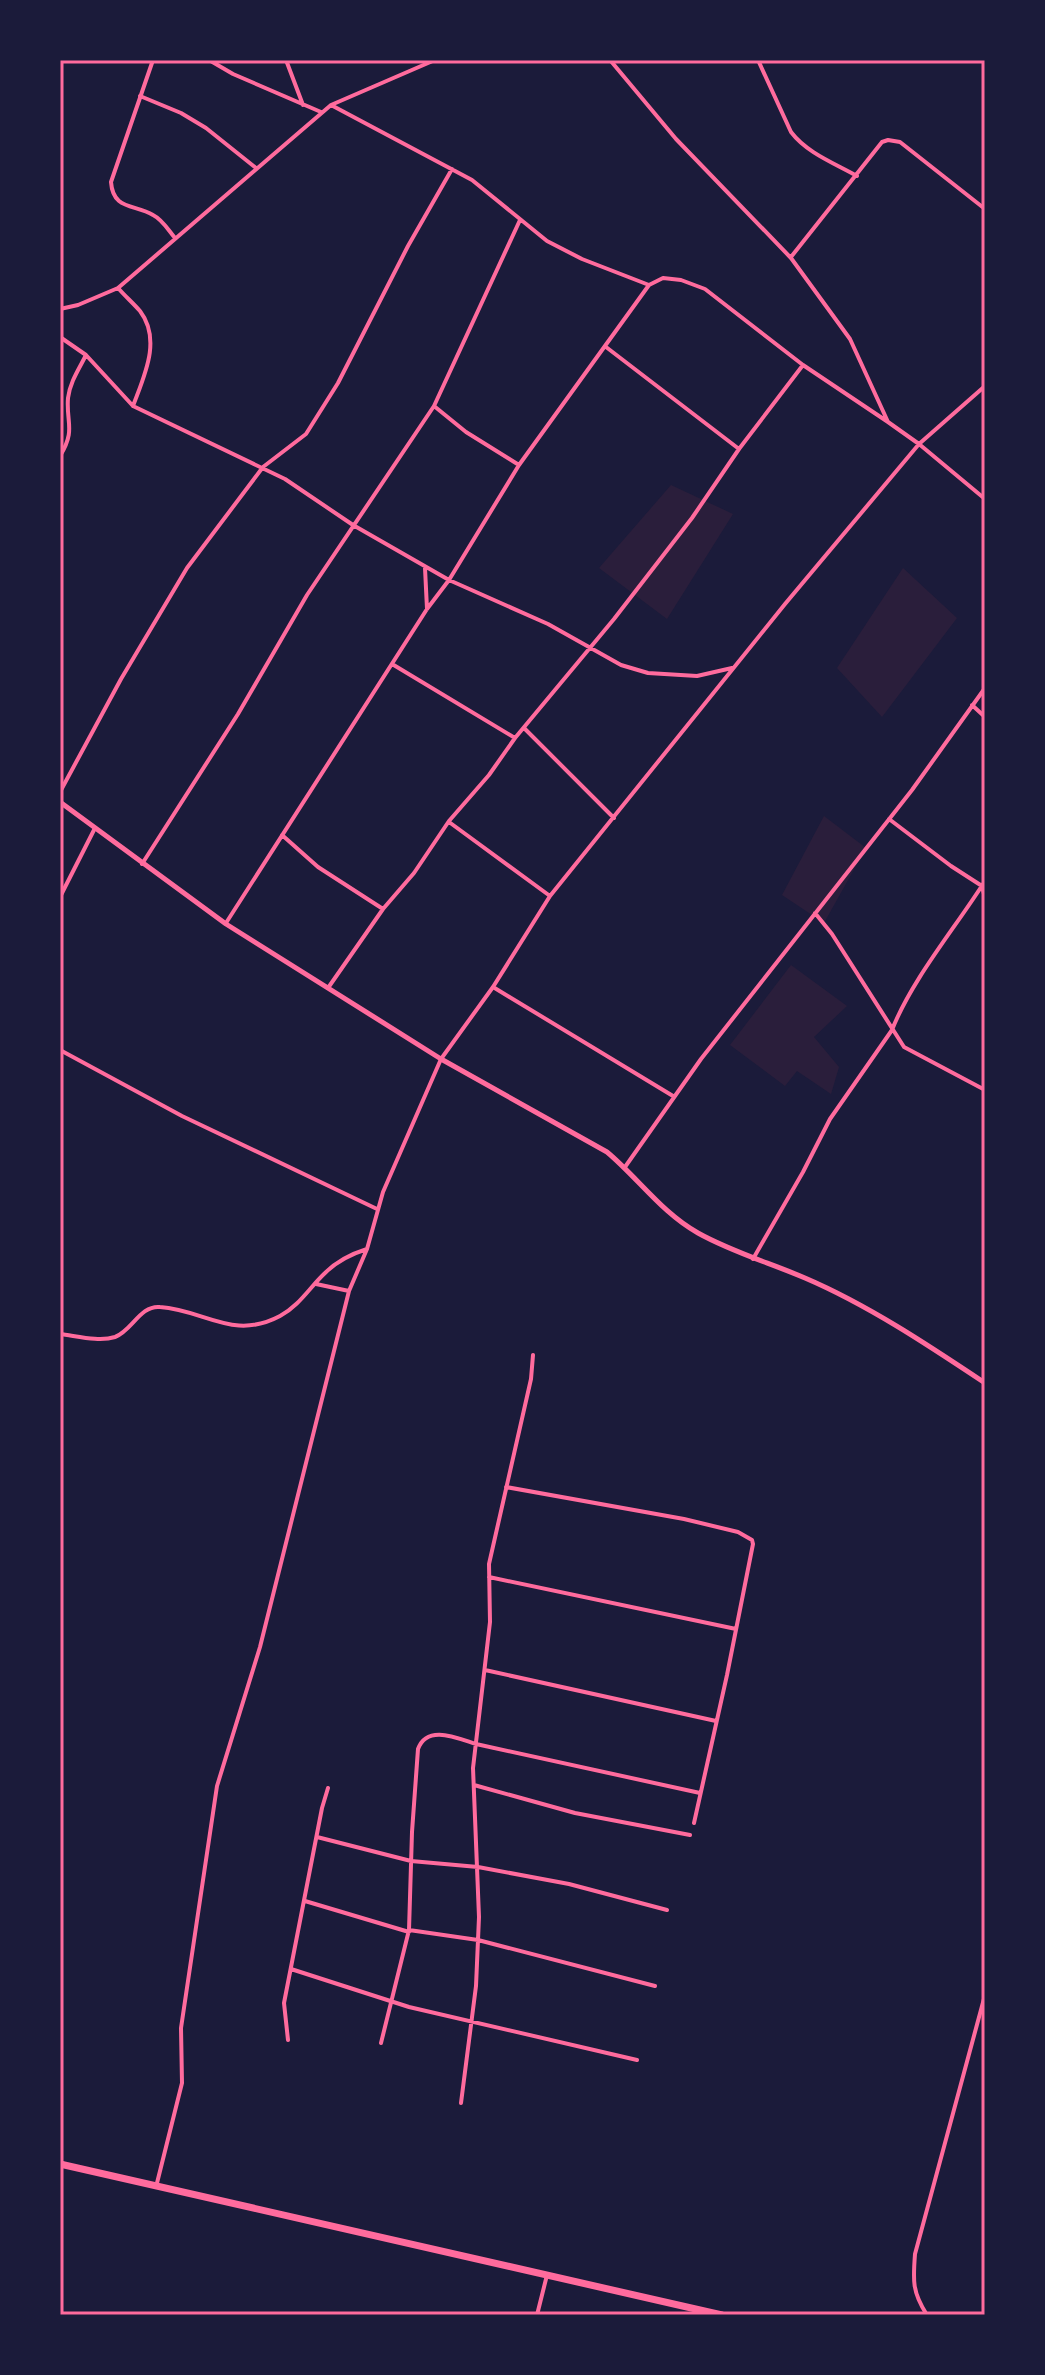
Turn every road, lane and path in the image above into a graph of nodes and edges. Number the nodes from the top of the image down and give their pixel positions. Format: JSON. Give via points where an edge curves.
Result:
{"nodes":[{"id":1,"x":153,"y":60,"type":"edge"},
{"id":2,"x":209,"y":60,"type":"edge"},
{"id":3,"x":286,"y":60,"type":"edge"},
{"id":4,"x":435,"y":60,"type":"edge"},
{"id":5,"x":610,"y":60,"type":"edge"},
{"id":6,"x":758,"y":60,"type":"edge"},
{"id":7,"x":140,"y":96,"type":"junction"},
{"id":8,"x":303,"y":105,"type":"junction"},
{"id":9,"x":331,"y":105,"type":"junction"},
{"id":10,"x":321,"y":112,"type":"junction"},
{"id":11,"x":257,"y":168,"type":"junction"},
{"id":12,"x":452,"y":169,"type":"junction"},
{"id":13,"x":857,"y":176,"type":"junction"},
{"id":14,"x":985,"y":209,"type":"edge"},
{"id":15,"x":520,"y":220,"type":"junction"},
{"id":16,"x":175,"y":238,"type":"junction"},
{"id":17,"x":791,"y":258,"type":"junction"},
{"id":18,"x":649,"y":285,"type":"junction"},
{"id":19,"x":118,"y":288,"type":"junction"},
{"id":20,"x":60,"y":309,"type":"edge"},
{"id":21,"x":60,"y":337,"type":"edge"},
{"id":22,"x":606,"y":347,"type":"junction"},
{"id":23,"x":86,"y":355,"type":"junction"},
{"id":24,"x":803,"y":365,"type":"junction"},
{"id":25,"x":985,"y":386,"type":"edge"},
{"id":26,"x":133,"y":406,"type":"junction"},
{"id":27,"x":434,"y":406,"type":"junction"},
{"id":28,"x":888,"y":422,"type":"junction"},
{"id":29,"x":919,"y":444,"type":"junction"},
{"id":30,"x":739,"y":449,"type":"junction"},
{"id":31,"x":60,"y":456,"type":"edge"},
{"id":32,"x":519,"y":465,"type":"junction"},
{"id":33,"x":263,"y":467,"type":"junction"},
{"id":34,"x":985,"y":499,"type":"edge"},
{"id":35,"x":353,"y":525,"type":"junction"},
{"id":36,"x":425,"y":568,"type":"junction"},
{"id":37,"x":449,"y":580,"type":"junction"},
{"id":38,"x":427,"y":609,"type":"junction"},
{"id":39,"x":590,"y":645,"type":"junction"},
{"id":40,"x":392,"y":664,"type":"junction"},
{"id":41,"x":734,"y":668,"type":"junction"},
{"id":42,"x":985,"y":688,"type":"edge"},
{"id":43,"x":972,"y":705,"type":"junction"},
{"id":44,"x":985,"y":717,"type":"edge"},
{"id":45,"x":524,"y":728,"type":"junction"},
{"id":46,"x":515,"y":738,"type":"junction"},
{"id":47,"x":60,"y":792,"type":"edge"},
{"id":48,"x":60,"y":802,"type":"edge"},
{"id":49,"x":614,"y":818,"type":"junction"},
{"id":50,"x":889,"y":819,"type":"junction"},
{"id":51,"x":449,"y":821,"type":"junction"},
{"id":52,"x":95,"y":828,"type":"junction"},
{"id":53,"x":282,"y":835,"type":"junction"},
{"id":54,"x":142,"y":864,"type":"junction"},
{"id":55,"x":983,"y":883,"type":"edge"},
{"id":56,"x":550,"y":896,"type":"junction"},
{"id":57,"x":60,"y":897,"type":"edge"},
{"id":58,"x":985,"y":898,"type":"edge"},
{"id":59,"x":383,"y":909,"type":"junction"},
{"id":60,"x":815,"y":913,"type":"junction"},
{"id":61,"x":226,"y":924,"type":"junction"},
{"id":62,"x":493,"y":987,"type":"junction"},
{"id":63,"x":328,"y":988,"type":"junction"},
{"id":64,"x":892,"y":1030,"type":"junction"},
{"id":65,"x":60,"y":1050,"type":"edge"},
{"id":66,"x":441,"y":1059,"type":"junction"},
{"id":67,"x":985,"y":1090,"type":"edge"},
{"id":68,"x":673,"y":1096,"type":"junction"},
{"id":69,"x":625,"y":1167,"type":"junction"},
{"id":70,"x":377,"y":1209,"type":"junction"},
{"id":71,"x":367,"y":1249,"type":"junction"},
{"id":72,"x":753,"y":1259,"type":"junction"},
{"id":73,"x":316,"y":1284,"type":"junction"},
{"id":74,"x":349,"y":1291,"type":"junction"},
{"id":75,"x":60,"y":1334,"type":"edge"},
{"id":76,"x":533,"y":1355,"type":"dead end"},
{"id":77,"x":985,"y":1383,"type":"edge"},
{"id":78,"x":505,"y":1487,"type":"junction"},
{"id":79,"x":489,"y":1577,"type":"junction"},
{"id":80,"x":736,"y":1629,"type":"junction"},
{"id":81,"x":485,"y":1670,"type":"junction"},
{"id":82,"x":717,"y":1721,"type":"junction"},
{"id":83,"x":476,"y":1744,"type":"junction"},
{"id":84,"x":474,"y":1785,"type":"junction"},
{"id":85,"x":328,"y":1788,"type":"dead end"},
{"id":86,"x":700,"y":1793,"type":"junction"},
{"id":87,"x":694,"y":1823,"type":"dead end"},
{"id":88,"x":690,"y":1835,"type":"dead end"},
{"id":89,"x":317,"y":1837,"type":"junction"},
{"id":90,"x":411,"y":1861,"type":"junction"},
{"id":91,"x":478,"y":1867,"type":"junction"},
{"id":92,"x":305,"y":1901,"type":"junction"},
{"id":93,"x":667,"y":1910,"type":"dead end"},
{"id":94,"x":409,"y":1931,"type":"junction"},
{"id":95,"x":478,"y":1940,"type":"junction"},
{"id":96,"x":291,"y":1969,"type":"junction"},
{"id":97,"x":655,"y":1986,"type":"dead end"},
{"id":98,"x":985,"y":1995,"type":"edge"},
{"id":99,"x":390,"y":2002,"type":"junction"},
{"id":100,"x":472,"y":2023,"type":"junction"},
{"id":101,"x":288,"y":2040,"type":"dead end"},
{"id":102,"x":381,"y":2043,"type":"dead end"},
{"id":103,"x":637,"y":2060,"type":"dead end"},
{"id":104,"x":461,"y":2103,"type":"dead end"},
{"id":105,"x":60,"y":2164,"type":"edge"},
{"id":106,"x":156,"y":2187,"type":"junction"},
{"id":107,"x":547,"y":2275,"type":"junction"},
{"id":108,"x":537,"y":2315,"type":"edge"},
{"id":109,"x":722,"y":2315,"type":"edge"},
{"id":110,"x":927,"y":2315,"type":"edge"}],
"edges":[{"from":1,"to":7,"type":"street"},
{"from":2,"to":8,"type":"street"},
{"from":3,"to":8,"type":"street"},
{"from":4,"to":9,"type":"street"},
{"from":5,"to":17,"type":"street","via":[[676,139]]},
{"from":6,"to":13,"type":"street","via":[[797,140]]},
{"from":7,"to":11,"type":"street","via":[[206,128]]},
{"from":7,"to":16,"type":"street","via":[[111,193],[125,206],[161,220]]},
{"from":8,"to":10,"type":"street"},
{"from":9,"to":10,"type":"street"},
{"from":9,"to":12,"type":"street"},
{"from":10,"to":11,"type":"street"},
{"from":11,"to":16,"type":"street"},
{"from":12,"to":15,"type":"street"},
{"from":12,"to":33,"type":"street","via":[[306,434]]},
{"from":13,"to":14,"type":"street","via":[[882,142],[894,140]]},
{"from":13,"to":17,"type":"street"},
{"from":15,"to":18,"type":"street","via":[[547,241]]},
{"from":15,"to":27,"type":"street"},
{"from":16,"to":19,"type":"street"},
{"from":17,"to":28,"type":"street","via":[[850,339]]},
{"from":18,"to":22,"type":"street"},
{"from":18,"to":24,"type":"street","via":[[663,278],[705,289]]},
{"from":19,"to":20,"type":"street"},
{"from":19,"to":26,"type":"street","via":[[140,311],[151,343]]},
{"from":21,"to":23,"type":"street"},
{"from":22,"to":30,"type":"street"},
{"from":22,"to":32,"type":"street"},
{"from":23,"to":26,"type":"street"},
{"from":23,"to":31,"type":"street","via":[[71,384],[69,435]]},
{"from":24,"to":28,"type":"street"},
{"from":24,"to":30,"type":"street"},
{"from":25,"to":29,"type":"street"},
{"from":26,"to":33,"type":"street"},
{"from":27,"to":32,"type":"street"},
{"from":27,"to":35,"type":"street"},
{"from":28,"to":29,"type":"street"},
{"from":29,"to":34,"type":"street"},
{"from":29,"to":41,"type":"street"},
{"from":30,"to":39,"type":"street","via":[[692,518]]},
{"from":32,"to":37,"type":"street"},
{"from":33,"to":35,"type":"street"},
{"from":33,"to":47,"type":"street","via":[[187,568]]},
{"from":35,"to":36,"type":"street"},
{"from":35,"to":54,"type":"street"},
{"from":36,"to":37,"type":"street"},
{"from":36,"to":38,"type":"street"},
{"from":37,"to":38,"type":"street"},
{"from":37,"to":39,"type":"street"},
{"from":38,"to":40,"type":"street"},
{"from":39,"to":41,"type":"street","via":[[621,665],[648,673],[697,676]]},
{"from":39,"to":45,"type":"street"},
{"from":40,"to":46,"type":"street"},
{"from":40,"to":53,"type":"street"},
{"from":41,"to":49,"type":"street"},
{"from":42,"to":43,"type":"street"},
{"from":43,"to":44,"type":"street"},
{"from":43,"to":50,"type":"street"},
{"from":45,"to":46,"type":"street"},
{"from":45,"to":49,"type":"street"},
{"from":46,"to":51,"type":"street"},
{"from":48,"to":52,"type":"street"},
{"from":49,"to":56,"type":"street"},
{"from":50,"to":55,"type":"street"},
{"from":50,"to":60,"type":"street"},
{"from":51,"to":56,"type":"street"},
{"from":51,"to":59,"type":"street"},
{"from":52,"to":54,"type":"street"},
{"from":52,"to":57,"type":"street"},
{"from":53,"to":59,"type":"street","via":[[318,867]]},
{"from":53,"to":61,"type":"street"},
{"from":54,"to":61,"type":"street"},
{"from":55,"to":58,"type":"street"},
{"from":55,"to":64,"type":"street"},
{"from":56,"to":62,"type":"street"},
{"from":59,"to":63,"type":"street"},
{"from":60,"to":64,"type":"street"},
{"from":60,"to":68,"type":"street"},
{"from":61,"to":63,"type":"street"},
{"from":62,"to":66,"type":"street"},
{"from":62,"to":68,"type":"street"},
{"from":63,"to":66,"type":"street"},
{"from":64,"to":67,"type":"street","via":[[904,1047]]},
{"from":64,"to":72,"type":"street","via":[[830,1119]]},
{"from":65,"to":70,"type":"street","via":[[182,1116]]},
{"from":66,"to":69,"type":"street"},
{"from":66,"to":70,"type":"street"},
{"from":68,"to":69,"type":"street"},
{"from":69,"to":72,"type":"street","via":[[696,1232]]},
{"from":70,"to":71,"type":"street"},
{"from":71,"to":73,"type":"street","via":[[348,1255]]},
{"from":71,"to":74,"type":"street"},
{"from":72,"to":77,"type":"street","via":[[833,1292]]},
{"from":73,"to":74,"type":"street"},
{"from":73,"to":75,"type":"street","via":[[281,1316],[259,1324],[225,1325],[154,1307],[111,1338]]},
{"from":74,"to":106,"type":"street","via":[[260,1647],[217,1786],[181,2028],[182,2083]]},
{"from":76,"to":78,"type":"street"},
{"from":78,"to":79,"type":"street"},
{"from":78,"to":80,"type":"street","via":[[684,1519],[748,1537],[753,1544]]},
{"from":79,"to":80,"type":"street"},
{"from":79,"to":81,"type":"street"},
{"from":80,"to":82,"type":"street"},
{"from":81,"to":82,"type":"street"},
{"from":81,"to":83,"type":"street"},
{"from":82,"to":86,"type":"street"},
{"from":83,"to":84,"type":"street"},
{"from":83,"to":86,"type":"street"},
{"from":83,"to":90,"type":"street","via":[[430,1734],[421,1740]]},
{"from":84,"to":88,"type":"street","via":[[575,1813]]},
{"from":84,"to":91,"type":"street"},
{"from":85,"to":89,"type":"street"},
{"from":86,"to":87,"type":"street"},
{"from":89,"to":90,"type":"street"},
{"from":89,"to":92,"type":"street"},
{"from":90,"to":91,"type":"street"},
{"from":90,"to":94,"type":"street"},
{"from":91,"to":93,"type":"street"},
{"from":91,"to":95,"type":"street"},
{"from":92,"to":94,"type":"street"},
{"from":92,"to":96,"type":"street"},
{"from":94,"to":95,"type":"street"},
{"from":94,"to":99,"type":"street"},
{"from":95,"to":97,"type":"street"},
{"from":95,"to":100,"type":"street"},
{"from":96,"to":99,"type":"street"},
{"from":96,"to":101,"type":"street","via":[[284,2003]]},
{"from":98,"to":110,"type":"street","via":[[915,2254],[913,2284]]},
{"from":99,"to":100,"type":"street"},
{"from":99,"to":102,"type":"street"},
{"from":100,"to":103,"type":"street"},
{"from":100,"to":104,"type":"street"},
{"from":105,"to":106,"type":"main road"},
{"from":106,"to":107,"type":"main road"},
{"from":107,"to":108,"type":"street"},
{"from":107,"to":109,"type":"main road"}]}
